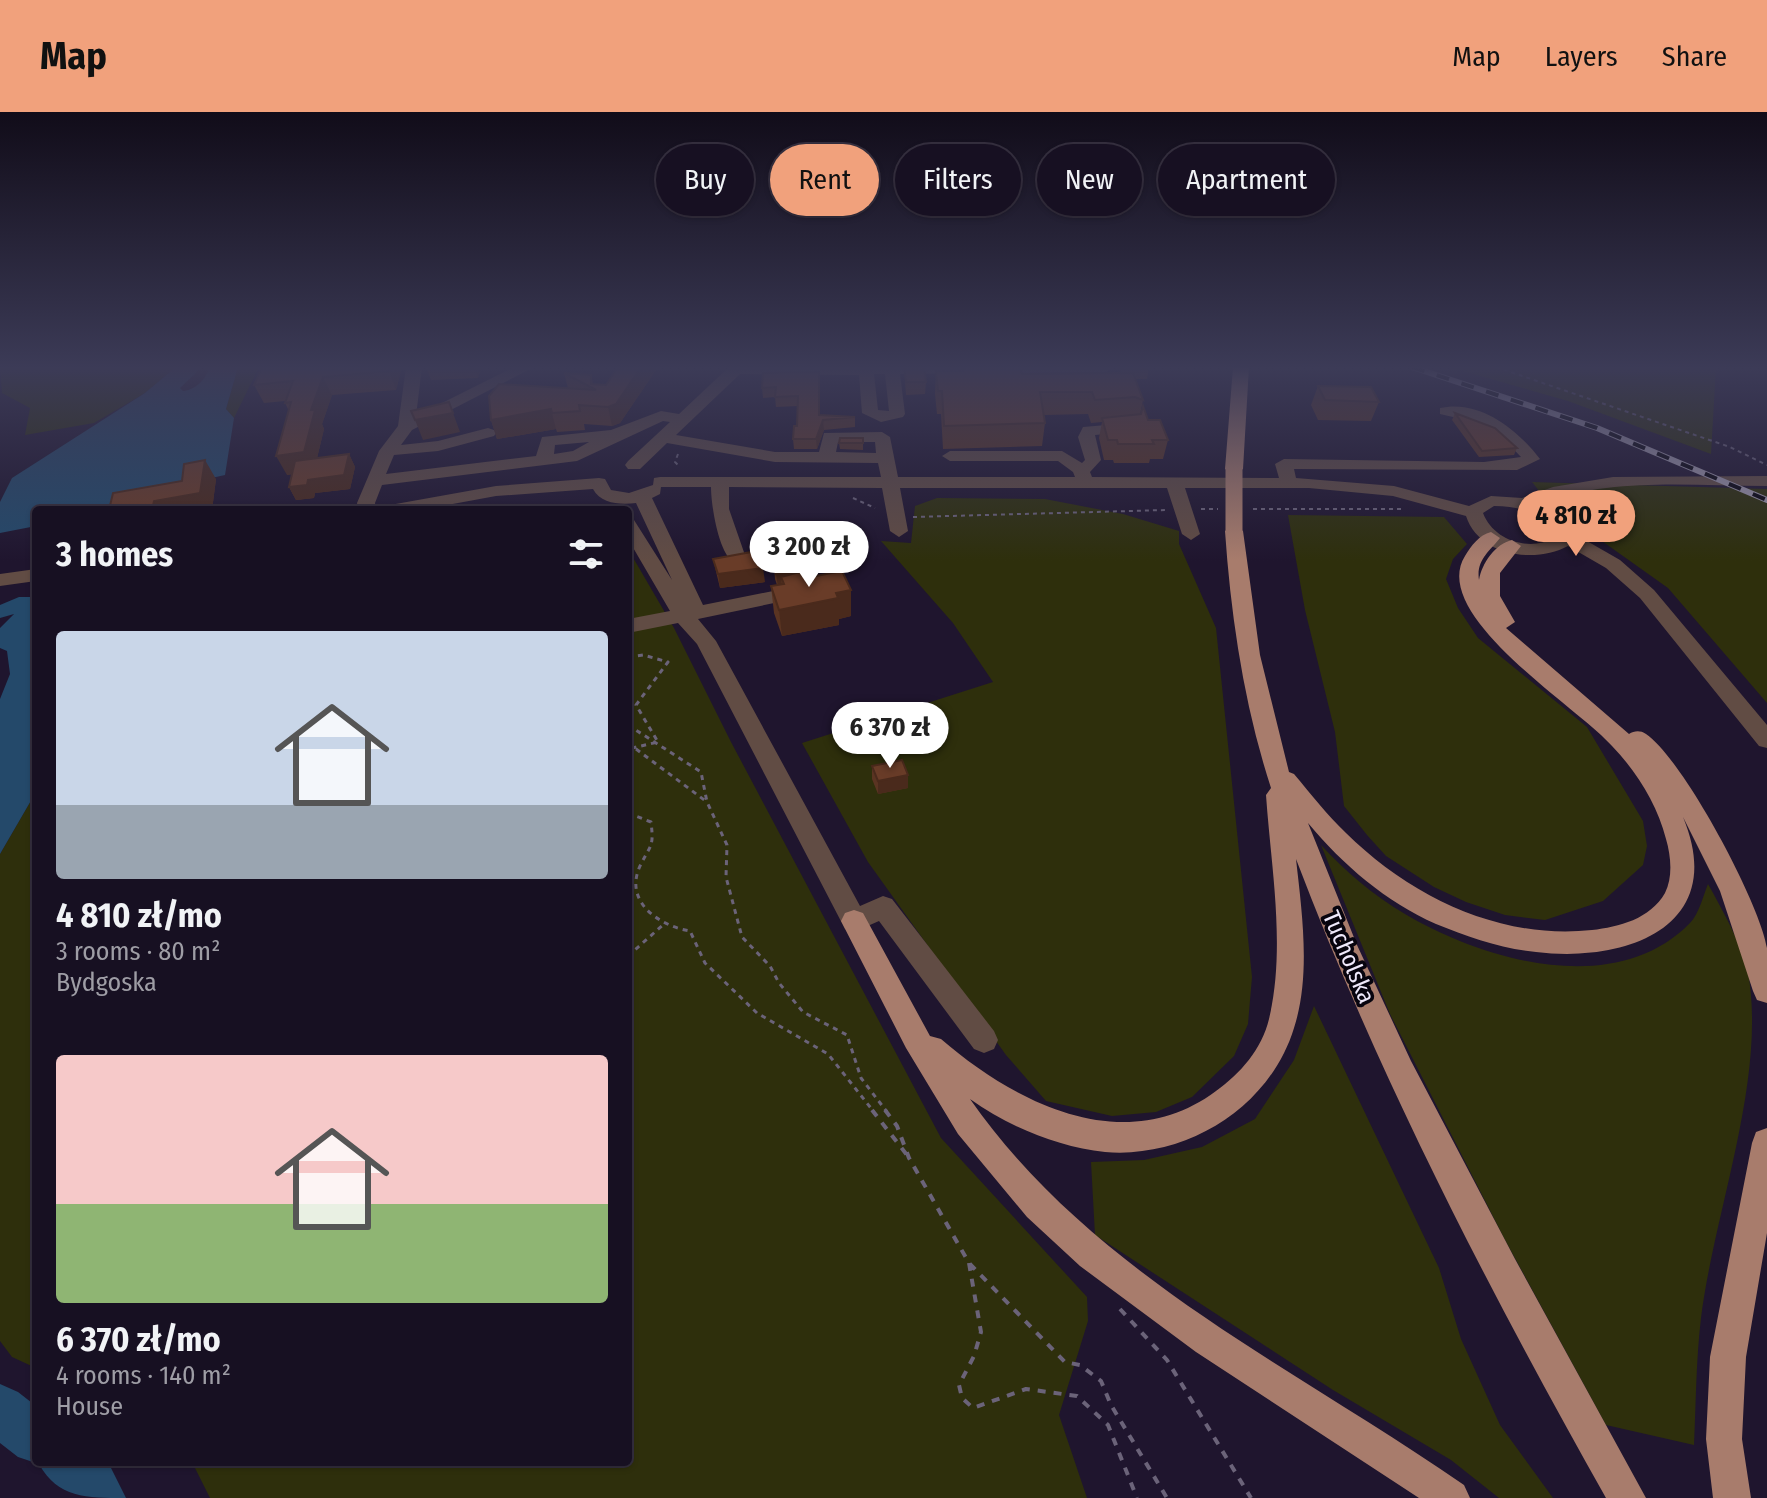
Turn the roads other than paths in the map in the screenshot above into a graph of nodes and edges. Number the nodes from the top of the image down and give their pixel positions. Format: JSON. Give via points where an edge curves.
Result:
{"nodes":[{"id":1,"x":402,"y":432,"type":"edge"},
{"id":2,"x":622,"y":432,"type":"edge"},
{"id":3,"x":671,"y":432,"type":"edge"},
{"id":4,"x":1088,"y":432,"type":"edge"},
{"id":5,"x":1237,"y":432,"type":"edge"},
{"id":6,"x":1508,"y":432,"type":"edge"},
{"id":7,"x":488,"y":433,"type":"edge"},
{"id":8,"x":665,"y":438,"type":"junction"},
{"id":9,"x":387,"y":451,"type":"junction"},
{"id":10,"x":950,"y":456,"type":"dead end"},
{"id":11,"x":649,"y":471,"type":"junction"},
{"id":12,"x":1083,"y":476,"type":"junction"},
{"id":13,"x":375,"y":481,"type":"junction"},
{"id":14,"x":1767,"y":481,"type":"edge"},
{"id":15,"x":720,"y":482,"type":"junction"},
{"id":16,"x":892,"y":482,"type":"junction"},
{"id":17,"x":1174,"y":482,"type":"junction"},
{"id":18,"x":599,"y":483,"type":"junction"},
{"id":19,"x":1289,"y":483,"type":"junction"},
{"id":20,"x":1567,"y":491,"type":"junction"},
{"id":21,"x":642,"y":496,"type":"junction"},
{"id":22,"x":1524,"y":503,"type":"junction"},
{"id":23,"x":620,"y":504,"type":"edge"},
{"id":24,"x":366,"y":506,"type":"edge"},
{"id":25,"x":412,"y":506,"type":"edge"},
{"id":26,"x":1479,"y":508,"type":"junction"},
{"id":27,"x":1549,"y":514,"type":"junction"},
{"id":28,"x":897,"y":523,"type":"road end"},
{"id":29,"x":632,"y":530,"type":"edge"},
{"id":30,"x":1191,"y":534,"type":"dead end"},
{"id":31,"x":1561,"y":541,"type":"junction"},
{"id":32,"x":1501,"y":542,"type":"junction"},
{"id":33,"x":737,"y":558,"type":"edge"},
{"id":34,"x":32,"y":575,"type":"edge"},
{"id":35,"x":0,"y":580,"type":"edge"},
{"id":36,"x":803,"y":591,"type":"edge"},
{"id":37,"x":690,"y":613,"type":"junction"},
{"id":38,"x":632,"y":625,"type":"edge"},
{"id":39,"x":1767,"y":740,"type":"edge"},
{"id":40,"x":1276,"y":769,"type":"junction"},
{"id":41,"x":854,"y":921,"type":"junction"},
{"id":42,"x":1767,"y":991,"type":"edge"},
{"id":43,"x":915,"y":1033,"type":"junction"},
{"id":44,"x":984,"y":1040,"type":"dead end"},
{"id":45,"x":1767,"y":1143,"type":"edge"},
{"id":46,"x":1451,"y":1498,"type":"edge"},
{"id":47,"x":1627,"y":1498,"type":"edge"},
{"id":48,"x":1732,"y":1498,"type":"edge"}],
"edges":[{"from":1,"to":9,"type":"street"},
{"from":2,"to":13,"type":"street","via":[[577,456]]},
{"from":3,"to":8,"type":"street"},
{"from":4,"to":12,"type":"street","via":[[1093,460]]},
{"from":5,"to":40,"type":"main road","name":"Tucholska","bridge":true,"via":[[1234,531],[1244,631]]},
{"from":6,"to":19,"type":"street","via":[[1532,459],[1484,467],[1284,464]]},
{"from":7,"to":9,"type":"street","via":[[438,446]]},
{"from":8,"to":11,"type":"street"},
{"from":8,"to":16,"type":"street","via":[[775,457],[885,453]]},
{"from":9,"to":13,"type":"street"},
{"from":10,"to":12,"type":"street","via":[[1062,456]]},
{"from":11,"to":15,"type":"street"},
{"from":11,"to":18,"type":"street","via":[[608,472]]},
{"from":11,"to":21,"type":"street","via":[[651,492]]},
{"from":12,"to":16,"type":"street"},
{"from":12,"to":17,"type":"street"},
{"from":13,"to":24,"type":"street"},
{"from":14,"to":20,"type":"street","via":[[1624,482]]},
{"from":15,"to":16,"type":"street"},
{"from":15,"to":33,"type":"street","via":[[720,509]]},
{"from":16,"to":28,"type":"street"},
{"from":17,"to":19,"type":"street"},
{"from":17,"to":30,"type":"street"},
{"from":18,"to":23,"type":"street"},
{"from":18,"to":25,"type":"street","via":[[508,489]]},
{"from":19,"to":26,"type":"street","via":[[1394,491]]},
{"from":20,"to":22,"type":"street"},
{"from":20,"to":27,"type":"street"},
{"from":21,"to":23,"type":"street"},
{"from":21,"to":37,"type":"street"},
{"from":22,"to":26,"type":"street","via":[[1502,500]]},
{"from":22,"to":27,"type":"street"},
{"from":26,"to":32,"type":"street","via":[[1476,523]]},
{"from":27,"to":31,"type":"street","via":[[1561,525]]},
{"from":29,"to":37,"type":"street"},
{"from":31,"to":32,"type":"street","via":[[1538,550]]},
{"from":31,"to":39,"type":"street","via":[[1667,619]]},
{"from":32,"to":40,"type":"main road","via":[[1473,556],[1468,571],[1475,603],[1513,649],[1618,738],[1664,801],[1678,829],[1684,869],[1670,910],[1649,926],[1587,943],[1541,943],[1448,919],[1391,886],[1356,857]]},
{"from":32,"to":42,"type":"main road","via":[[1488,587],[1501,617],[1518,638],[1612,714],[1675,784],[1742,911]]},
{"from":34,"to":35,"type":"street"},
{"from":36,"to":37,"type":"street"},
{"from":37,"to":38,"type":"street"},
{"from":37,"to":41,"type":"street","via":[[704,624],[706,641]]},
{"from":40,"to":43,"type":"main road","via":[[1289,960],[1286,1001],[1271,1052],[1232,1098],[1191,1123],[1166,1131],[1087,1134],[1052,1127],[1000,1104],[953,1070]]},
{"from":40,"to":47,"type":"main road","name":"Tucholska","via":[[1383,1037],[1499,1265]]},
{"from":41,"to":43,"type":"main road"},
{"from":41,"to":44,"type":"street","via":[[883,907]]},
{"from":43,"to":46,"type":"main road","via":[[938,1078],[990,1152],[1102,1263],[1232,1358]]},
{"from":45,"to":48,"type":"main road","via":[[1728,1357],[1724,1439]]}]}
